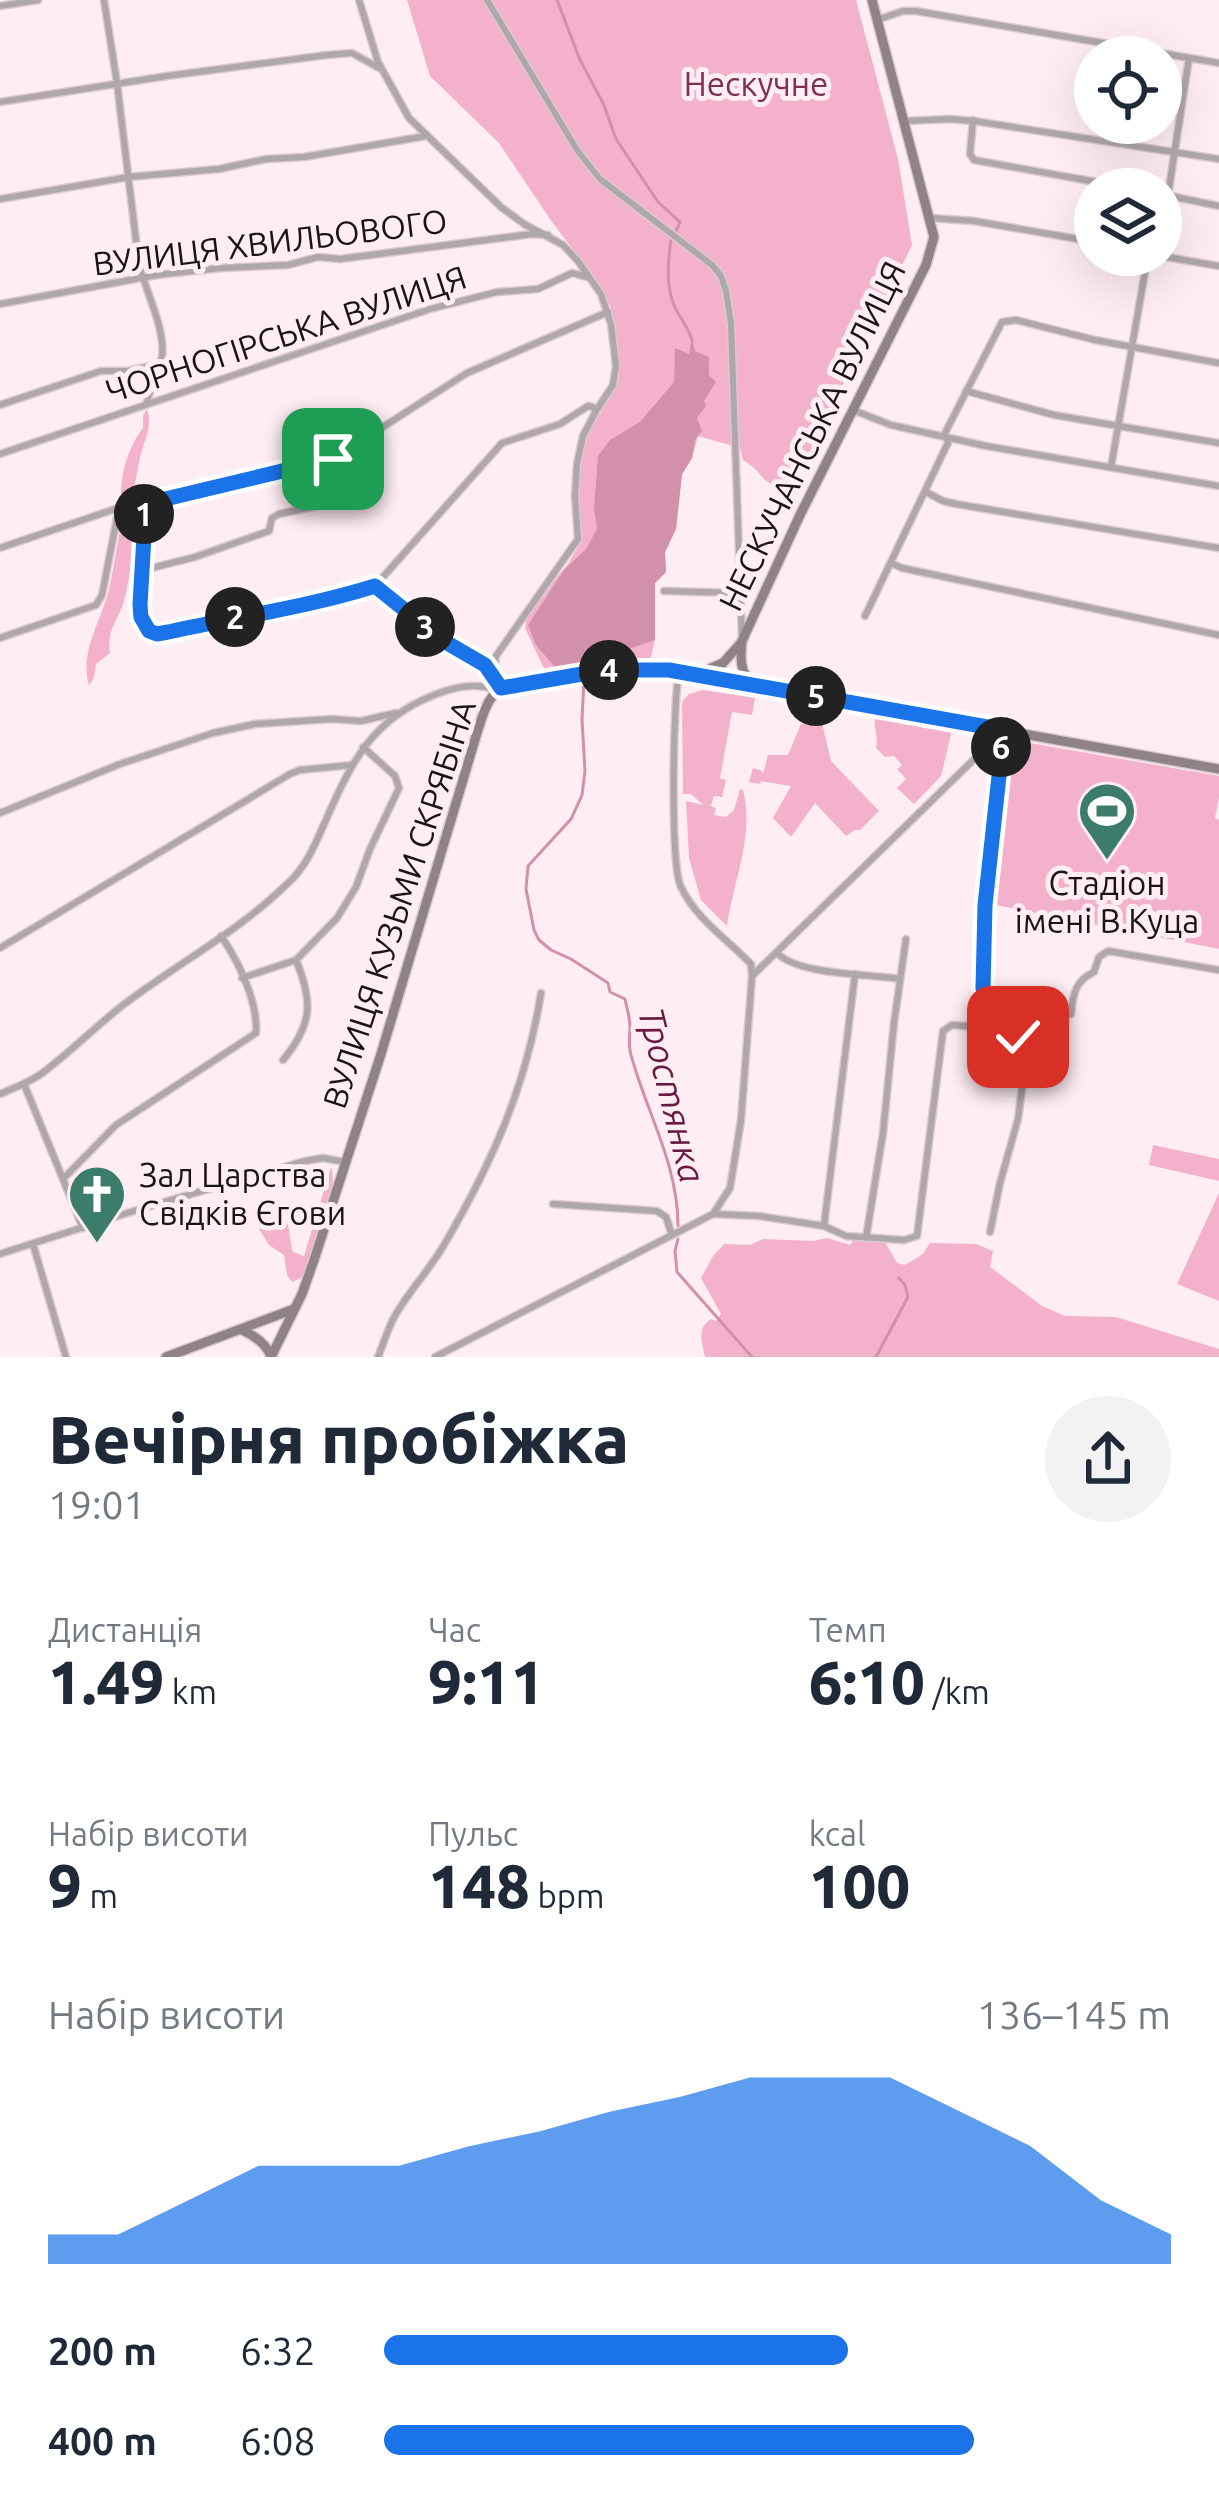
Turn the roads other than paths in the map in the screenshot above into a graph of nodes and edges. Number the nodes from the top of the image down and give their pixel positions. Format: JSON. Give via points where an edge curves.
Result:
{"nodes":[{"id":1,"x":38,"y":0,"type":"edge"},
{"id":2,"x":104,"y":0,"type":"edge"},
{"id":3,"x":359,"y":0,"type":"edge"},
{"id":4,"x":487,"y":0,"type":"edge"},
{"id":5,"x":872,"y":0,"type":"edge"},
{"id":6,"x":0,"y":6,"type":"edge"},
{"id":7,"x":877,"y":20,"type":"junction"},
{"id":8,"x":366,"y":29,"type":"junction"},
{"id":9,"x":357,"y":46,"type":"junction"},
{"id":10,"x":1189,"y":58,"type":"junction"},
{"id":11,"x":1219,"y":63,"type":"edge"},
{"id":12,"x":382,"y":70,"type":"junction"},
{"id":13,"x":118,"y":83,"type":"junction"},
{"id":14,"x":0,"y":102,"type":"edge"},
{"id":15,"x":905,"y":121,"type":"junction"},
{"id":16,"x":973,"y":121,"type":"junction"},
{"id":17,"x":426,"y":136,"type":"junction"},
{"id":18,"x":1174,"y":152,"type":"junction"},
{"id":19,"x":1219,"y":159,"type":"edge"},
{"id":20,"x":1170,"y":168,"type":"edge"},
{"id":21,"x":129,"y":177,"type":"junction"},
{"id":22,"x":1074,"y":178,"type":"edge"},
{"id":23,"x":0,"y":199,"type":"edge"},
{"id":24,"x":1182,"y":199,"type":"edge"},
{"id":25,"x":1219,"y":206,"type":"edge"},
{"id":26,"x":931,"y":218,"type":"junction"},
{"id":27,"x":548,"y":235,"type":"junction"},
{"id":28,"x":1074,"y":238,"type":"edge"},
{"id":29,"x":1182,"y":260,"type":"edge"},
{"id":30,"x":1219,"y":266,"type":"edge"},
{"id":31,"x":1150,"y":276,"type":"edge"},
{"id":32,"x":142,"y":277,"type":"junction"},
{"id":33,"x":587,"y":277,"type":"junction"},
{"id":34,"x":0,"y":304,"type":"edge"},
{"id":35,"x":608,"y":312,"type":"junction"},
{"id":36,"x":1132,"y":347,"type":"junction"},
{"id":37,"x":1219,"y":363,"type":"edge"},
{"id":38,"x":161,"y":364,"type":"junction"},
{"id":39,"x":966,"y":391,"type":"junction"},
{"id":40,"x":147,"y":402,"type":"junction"},
{"id":41,"x":0,"y":405,"type":"edge"},
{"id":42,"x":853,"y":410,"type":"junction"},
{"id":43,"x":596,"y":411,"type":"junction"},
{"id":44,"x":1119,"y":426,"type":"junction"},
{"id":45,"x":946,"y":436,"type":"junction"},
{"id":46,"x":1219,"y":442,"type":"edge"},
{"id":47,"x":0,"y":454,"type":"edge"},
{"id":48,"x":1111,"y":467,"type":"junction"},
{"id":49,"x":1219,"y":486,"type":"edge"},
{"id":50,"x":926,"y":492,"type":"junction"},
{"id":51,"x":131,"y":505,"type":"junction"},
{"id":52,"x":316,"y":506,"type":"dead end"},
{"id":53,"x":0,"y":548,"type":"edge"},
{"id":54,"x":1219,"y":548,"type":"edge"},
{"id":55,"x":891,"y":563,"type":"junction"},
{"id":56,"x":140,"y":571,"type":"junction"},
{"id":57,"x":375,"y":586,"type":"junction"},
{"id":58,"x":664,"y":591,"type":"dead end"},
{"id":59,"x":740,"y":593,"type":"junction"},
{"id":60,"x":865,"y":616,"type":"dead end"},
{"id":61,"x":1219,"y":635,"type":"edge"},
{"id":62,"x":0,"y":638,"type":"edge"},
{"id":63,"x":742,"y":641,"type":"junction"},
{"id":64,"x":685,"y":673,"type":"junction"},
{"id":65,"x":752,"y":685,"type":"junction"},
{"id":66,"x":498,"y":686,"type":"junction"},
{"id":67,"x":399,"y":712,"type":"junction"},
{"id":68,"x":1004,"y":730,"type":"junction"},
{"id":69,"x":363,"y":747,"type":"junction"},
{"id":70,"x":352,"y":765,"type":"junction"},
{"id":71,"x":1219,"y":769,"type":"edge"},
{"id":72,"x":0,"y":813,"type":"edge"},
{"id":73,"x":221,"y":936,"type":"junction"},
{"id":74,"x":906,"y":939,"type":"dead end"},
{"id":75,"x":0,"y":948,"type":"edge"},
{"id":76,"x":776,"y":952,"type":"junction"},
{"id":77,"x":296,"y":960,"type":"junction"},
{"id":78,"x":1219,"y":970,"type":"edge"},
{"id":79,"x":855,"y":974,"type":"junction"},
{"id":80,"x":752,"y":976,"type":"junction"},
{"id":81,"x":242,"y":978,"type":"junction"},
{"id":82,"x":900,"y":979,"type":"junction"},
{"id":83,"x":541,"y":993,"type":"dead end"},
{"id":84,"x":1002,"y":1012,"type":"junction"},
{"id":85,"x":283,"y":1060,"type":"dead end"},
{"id":86,"x":24,"y":1084,"type":"junction"},
{"id":87,"x":0,"y":1094,"type":"edge"},
{"id":88,"x":345,"y":1162,"type":"junction"},
{"id":89,"x":64,"y":1178,"type":"junction"},
{"id":90,"x":553,"y":1204,"type":"dead end"},
{"id":91,"x":713,"y":1214,"type":"junction"},
{"id":92,"x":824,"y":1226,"type":"junction"},
{"id":93,"x":83,"y":1228,"type":"junction"},
{"id":94,"x":990,"y":1232,"type":"dead end"},
{"id":95,"x":672,"y":1235,"type":"junction"},
{"id":96,"x":866,"y":1238,"type":"junction"},
{"id":97,"x":33,"y":1244,"type":"junction"},
{"id":98,"x":0,"y":1254,"type":"edge"},
{"id":99,"x":295,"y":1309,"type":"junction"},
{"id":100,"x":242,"y":1330,"type":"junction"},
{"id":101,"x":66,"y":1357,"type":"edge"},
{"id":102,"x":166,"y":1357,"type":"edge"},
{"id":103,"x":271,"y":1357,"type":"edge"},
{"id":104,"x":378,"y":1357,"type":"edge"},
{"id":105,"x":435,"y":1357,"type":"edge"}],
"edges":[{"from":1,"to":6,"type":"street"},
{"from":2,"to":13,"type":"street"},
{"from":3,"to":8,"type":"street"},
{"from":4,"to":59,"type":"street","via":[[600,179],[722,276],[731,324]]},
{"from":5,"to":7,"type":"main road","name":"НЕСКУЧАНСЬКА ВУЛИЦЯ"},
{"from":7,"to":10,"type":"street","via":[[916,10]]},
{"from":7,"to":15,"type":"main road","name":"НЕСКУЧАНСЬКА ВУЛИЦЯ"},
{"from":8,"to":9,"type":"street"},
{"from":8,"to":12,"type":"street"},
{"from":9,"to":12,"type":"street"},
{"from":9,"to":13,"type":"street"},
{"from":10,"to":11,"type":"street"},
{"from":10,"to":18,"type":"street"},
{"from":12,"to":17,"type":"street"},
{"from":13,"to":14,"type":"street"},
{"from":13,"to":21,"type":"street"},
{"from":15,"to":16,"type":"street"},
{"from":15,"to":26,"type":"main road","name":"НЕСКУЧАНСЬКА ВУЛИЦЯ"},
{"from":16,"to":18,"type":"street"},
{"from":16,"to":22,"type":"street","via":[[974,160]]},
{"from":17,"to":21,"type":"street"},
{"from":17,"to":27,"type":"street","via":[[510,214]]},
{"from":18,"to":19,"type":"street"},
{"from":18,"to":20,"type":"street"},
{"from":21,"to":23,"type":"street"},
{"from":21,"to":32,"type":"street"},
{"from":24,"to":25,"type":"street"},
{"from":26,"to":28,"type":"street"},
{"from":26,"to":42,"type":"main road","name":"НЕСКУЧАНСЬКА ВУЛИЦЯ","via":[[926,265]]},
{"from":27,"to":32,"type":"street","name":"ВУЛИЦЯ ХВИЛЬОВОГО"},
{"from":27,"to":33,"type":"street"},
{"from":29,"to":30,"type":"street"},
{"from":31,"to":36,"type":"street"},
{"from":32,"to":34,"type":"street","name":"ВУЛИЦЯ ХВИЛЬОВОГО"},
{"from":32,"to":38,"type":"street","via":[[162,334]]},
{"from":33,"to":35,"type":"street"},
{"from":33,"to":40,"type":"street","name":"ЧОРНОГІРСЬКА ВУЛИЦЯ","via":[[572,273],[538,289],[430,309]]},
{"from":35,"to":43,"type":"street","via":[[615,376]]},
{"from":35,"to":51,"type":"street","via":[[466,373],[333,459]]},
{"from":36,"to":37,"type":"street"},
{"from":36,"to":39,"type":"street","via":[[1002,322]]},
{"from":36,"to":44,"type":"street"},
{"from":38,"to":40,"type":"street"},
{"from":38,"to":41,"type":"street","via":[[101,370]]},
{"from":39,"to":44,"type":"street"},
{"from":39,"to":45,"type":"street"},
{"from":40,"to":47,"type":"street","name":"ЧОРНОГІРСЬКА ВУЛИЦЯ"},
{"from":42,"to":45,"type":"street"},
{"from":42,"to":63,"type":"main road","name":"НЕСКУЧАНСЬКА ВУЛИЦЯ"},
{"from":43,"to":57,"type":"street","via":[[588,406],[502,443]]},
{"from":43,"to":66,"type":"street","via":[[577,464],[578,539],[496,656]]},
{"from":44,"to":46,"type":"street"},
{"from":44,"to":48,"type":"street"},
{"from":45,"to":48,"type":"street"},
{"from":45,"to":50,"type":"street"},
{"from":48,"to":49,"type":"street"},
{"from":50,"to":54,"type":"street","via":[[956,504]]},
{"from":50,"to":55,"type":"street"},
{"from":51,"to":53,"type":"street"},
{"from":51,"to":56,"type":"street","via":[[145,519]]},
{"from":51,"to":62,"type":"street","via":[[118,513],[96,604]]},
{"from":52,"to":56,"type":"street","via":[[279,514],[269,531]]},
{"from":55,"to":60,"type":"street"},
{"from":55,"to":61,"type":"street"},
{"from":56,"to":57,"type":"street","via":[[141,617],[157,634]]},
{"from":57,"to":66,"type":"street","via":[[485,665]]},
{"from":58,"to":59,"type":"street"},
{"from":59,"to":63,"type":"street"},
{"from":63,"to":64,"type":"main road","via":[[723,663]]},
{"from":63,"to":65,"type":"main road","name":"НЕСКУЧАНСЬКА ВУЛИЦЯ","via":[[741,664]]},
{"from":64,"to":65,"type":"main road","name":"ВУЛИЦЯ КУЗЬМИ СКРЯБІНА"},
{"from":64,"to":66,"type":"main road","name":"ВУЛИЦЯ КУЗЬМИ СКРЯБІНА","via":[[625,669]]},
{"from":64,"to":80,"type":"street","via":[[676,710],[677,874],[690,901],[751,964]]},
{"from":65,"to":68,"type":"main road","name":"ВУЛИЦЯ КУЗЬМИ СКРЯБІНА"},
{"from":66,"to":67,"type":"street","via":[[460,687]]},
{"from":66,"to":88,"type":"main road","name":"ВУЛИЦЯ КУЗЬМИ СКРЯБІНА"},
{"from":67,"to":69,"type":"street"},
{"from":67,"to":72,"type":"street","via":[[213,734]]},
{"from":68,"to":71,"type":"main road","name":"ВУЛИЦЯ КУЗЬМИ СКРЯБІНА"},
{"from":68,"to":76,"type":"street"},
{"from":68,"to":84,"type":"street","via":[[983,973],[986,998]]},
{"from":69,"to":70,"type":"street"},
{"from":69,"to":77,"type":"street","via":[[395,776],[398,793],[344,909]]},
{"from":70,"to":73,"type":"street","via":[[296,876]]},
{"from":70,"to":75,"type":"street","via":[[290,774]]},
{"from":73,"to":81,"type":"street"},
{"from":73,"to":86,"type":"street"},
{"from":74,"to":82,"type":"street"},
{"from":76,"to":79,"type":"street"},
{"from":76,"to":80,"type":"street"},
{"from":77,"to":81,"type":"street"},
{"from":77,"to":85,"type":"street","via":[[309,1000]]},
{"from":78,"to":84,"type":"street","via":[[1108,951],[1075,988],[1071,1014]]},
{"from":79,"to":82,"type":"street"},
{"from":79,"to":92,"type":"street"},
{"from":80,"to":91,"type":"street","via":[[730,1188]]},
{"from":81,"to":89,"type":"street","via":[[256,1033],[116,1125]]},
{"from":82,"to":96,"type":"street"},
{"from":83,"to":104,"type":"street","via":[[504,1128]]},
{"from":84,"to":94,"type":"street","via":[[1021,1044],[1025,1073]]},
{"from":84,"to":96,"type":"street","via":[[979,1027],[943,1031],[916,1236]]},
{"from":86,"to":87,"type":"street"},
{"from":86,"to":89,"type":"street"},
{"from":88,"to":93,"type":"street","via":[[305,1161]]},
{"from":88,"to":99,"type":"main road","name":"ВУЛИЦЯ КУЗЬМИ СКРЯБІНА"},
{"from":89,"to":93,"type":"street"},
{"from":90,"to":95,"type":"street","via":[[657,1211]]},
{"from":91,"to":92,"type":"street"},
{"from":91,"to":95,"type":"street"},
{"from":92,"to":96,"type":"street"},
{"from":93,"to":97,"type":"street"},
{"from":95,"to":105,"type":"street"},
{"from":97,"to":98,"type":"street"},
{"from":97,"to":101,"type":"street"},
{"from":99,"to":100,"type":"main road"},
{"from":99,"to":103,"type":"main road","name":"ВУЛИЦЯ КУЗЬМИ СКРЯБІНА"},
{"from":100,"to":102,"type":"main road"},
{"from":100,"to":103,"type":"main road"}]}
